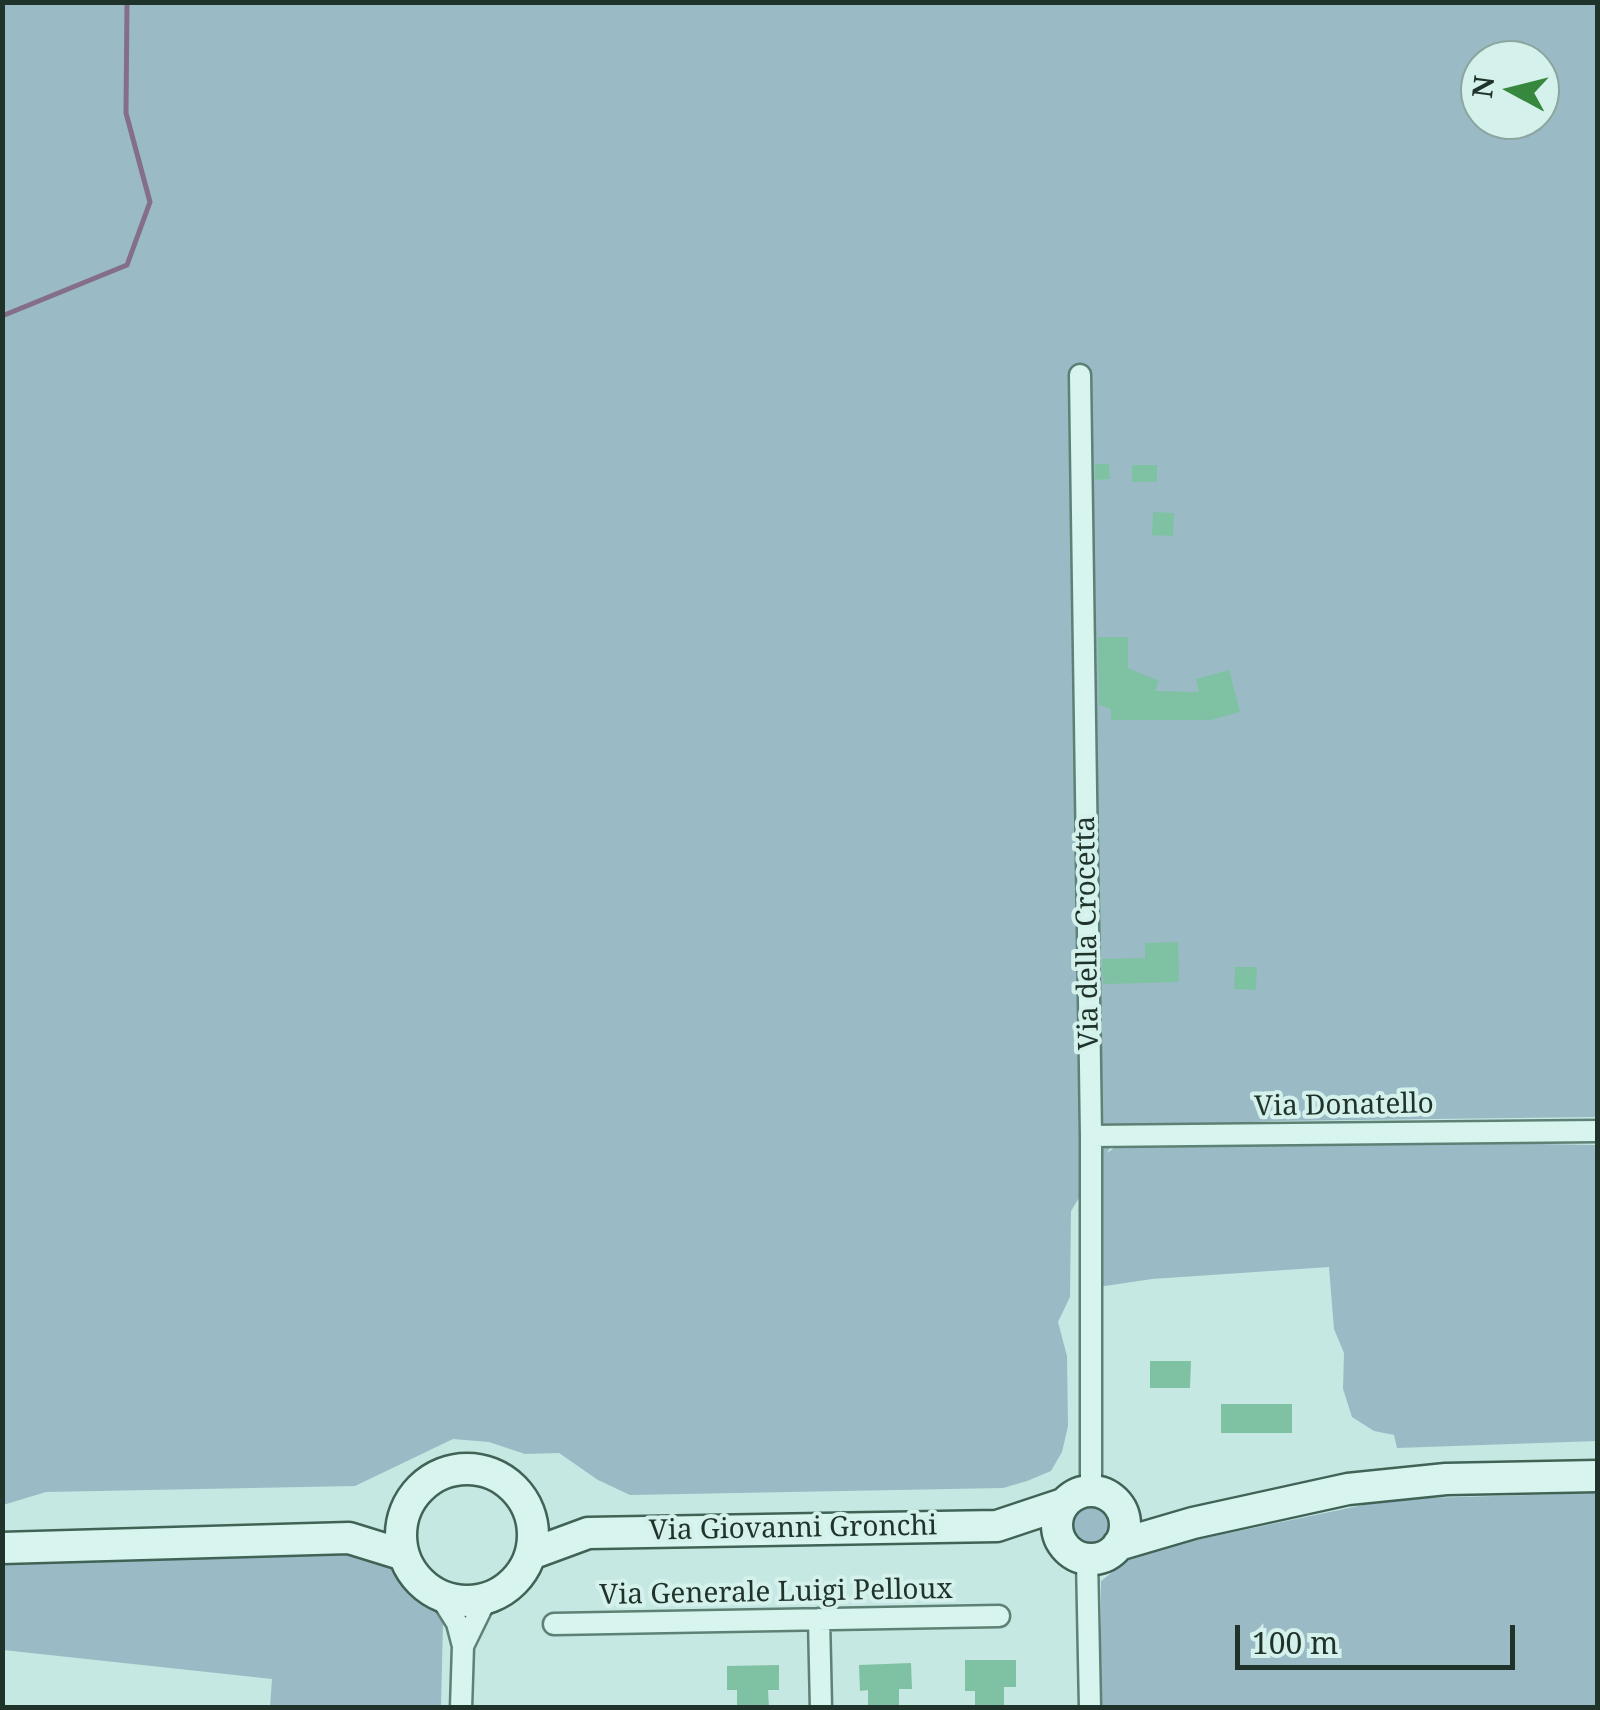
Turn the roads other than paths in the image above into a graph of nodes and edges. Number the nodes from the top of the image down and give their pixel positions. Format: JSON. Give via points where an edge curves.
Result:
{"nodes":[{"id":1,"x":1080,"y":375,"type":"dead end"},
{"id":2,"x":1598,"y":1131,"type":"edge"},
{"id":3,"x":1091,"y":1136,"type":"junction"},
{"id":4,"x":1598,"y":1476,"type":"edge"},
{"id":5,"x":1090,"y":1490,"type":"junction"},
{"id":6,"x":1063,"y":1504,"type":"junction"},
{"id":7,"x":529,"y":1511,"type":"junction"},
{"id":8,"x":1122,"y":1511,"type":"junction"},
{"id":9,"x":405,"y":1512,"type":"junction"},
{"id":10,"x":1193,"y":1523,"type":"junction"},
{"id":11,"x":998,"y":1526,"type":"junction"},
{"id":12,"x":588,"y":1533,"type":"junction"},
{"id":13,"x":348,"y":1538,"type":"junction"},
{"id":14,"x":1118,"y":1545,"type":"junction"},
{"id":15,"x":2,"y":1548,"type":"edge"},
{"id":16,"x":1076,"y":1553,"type":"junction"},
{"id":17,"x":530,"y":1554,"type":"junction"},
{"id":18,"x":404,"y":1555,"type":"junction"},
{"id":19,"x":440,"y":1596,"type":"junction"},
{"id":20,"x":486,"y":1599,"type":"junction"},
{"id":21,"x":999,"y":1616,"type":"dead end"},
{"id":22,"x":819,"y":1619,"type":"junction"},
{"id":23,"x":554,"y":1624,"type":"dead end"},
{"id":24,"x":463,"y":1646,"type":"junction"},
{"id":25,"x":461,"y":1708,"type":"edge"},
{"id":26,"x":821,"y":1708,"type":"edge"},
{"id":27,"x":1090,"y":1708,"type":"edge"}],
"edges":[{"from":1,"to":3,"type":"street","name":"Via della Crocetta"},
{"from":2,"to":3,"type":"street","name":"Via Donatello"},
{"from":3,"to":5,"type":"street","name":"Via della Crocetta"},
{"from":4,"to":10,"type":"street","via":[[1358,1488]]},
{"from":5,"to":6,"type":"street"},
{"from":5,"to":8,"type":"street","via":[[1109,1496]]},
{"from":6,"to":11,"type":"street","name":"Via Giovanni Gronchi"},
{"from":6,"to":16,"type":"street","via":[[1057,1530]]},
{"from":7,"to":9,"type":"street","via":[[504,1480],[466,1469],[429,1481]]},
{"from":7,"to":12,"type":"street","name":"Via Giovanni Gronchi"},
{"from":7,"to":17,"type":"street"},
{"from":8,"to":10,"type":"street"},
{"from":8,"to":14,"type":"street"},
{"from":9,"to":13,"type":"street"},
{"from":9,"to":18,"type":"street"},
{"from":10,"to":14,"type":"street"},
{"from":11,"to":12,"type":"street","name":"Via Giovanni Gronchi"},
{"from":11,"to":16,"type":"street","name":"Via Giovanni Gronchi"},
{"from":12,"to":17,"type":"street","name":"Via Giovanni Gronchi"},
{"from":13,"to":15,"type":"street"},
{"from":13,"to":18,"type":"street"},
{"from":14,"to":16,"type":"street","via":[[1104,1557]]},
{"from":16,"to":27,"type":"street"},
{"from":17,"to":20,"type":"street","via":[[514,1582]]},
{"from":18,"to":19,"type":"street","via":[[424,1586]]},
{"from":19,"to":20,"type":"street"},
{"from":19,"to":24,"type":"street"},
{"from":20,"to":24,"type":"street"},
{"from":21,"to":22,"type":"street","name":"Via Generale Luigi Pelloux"},
{"from":22,"to":23,"type":"street","name":"Via Generale Luigi Pelloux"},
{"from":22,"to":26,"type":"street"},
{"from":24,"to":25,"type":"street"}]}
